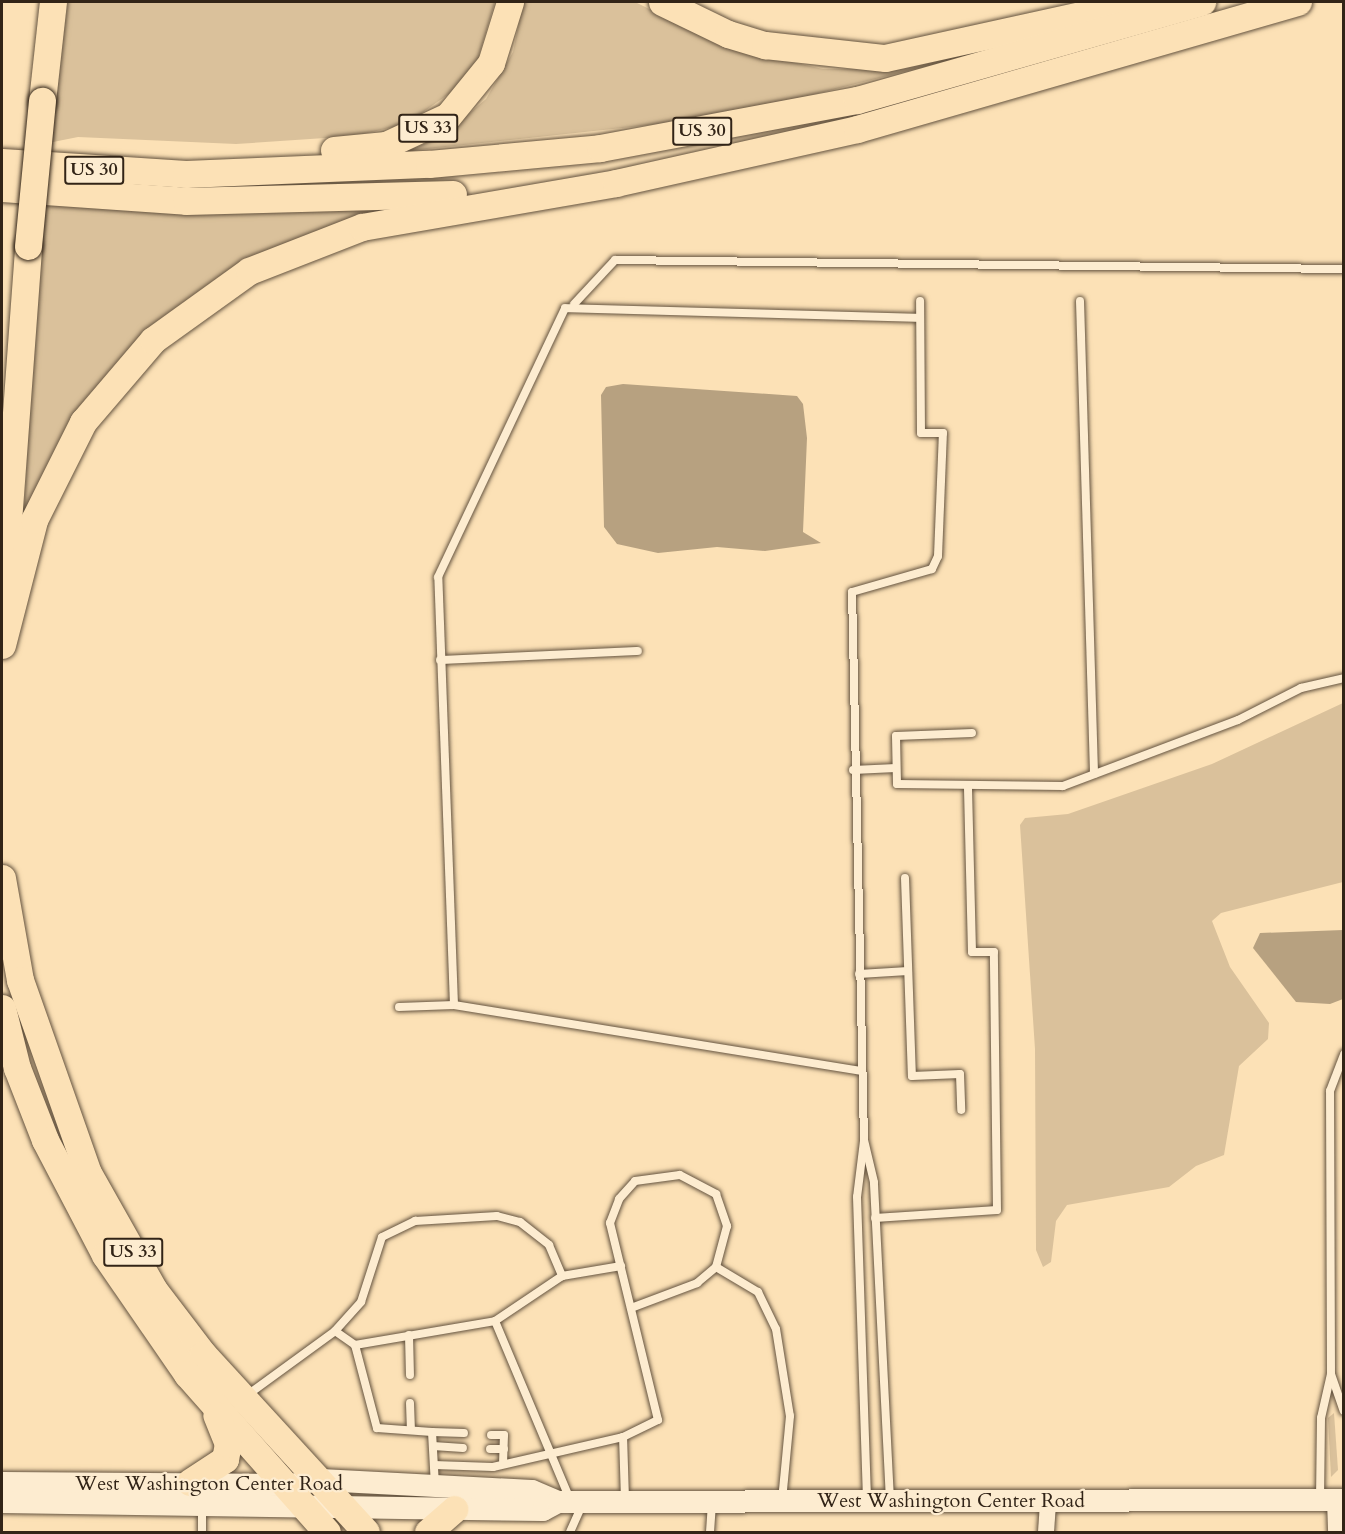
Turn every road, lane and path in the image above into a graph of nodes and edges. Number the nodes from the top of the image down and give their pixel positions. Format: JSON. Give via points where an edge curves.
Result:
{"nodes":[{"id":1,"x":34,"y":2,"type":"edge"},
{"id":2,"x":53,"y":2,"type":"edge"},
{"id":3,"x":510,"y":2,"type":"edge"},
{"id":4,"x":662,"y":2,"type":"edge"},
{"id":5,"x":1139,"y":2,"type":"edge"},
{"id":6,"x":1202,"y":2,"type":"edge"},
{"id":7,"x":1298,"y":2,"type":"edge"},
{"id":8,"x":33,"y":100,"type":"junction"},
{"id":9,"x":2,"y":162,"type":"edge"},
{"id":10,"x":685,"y":166,"type":"junction"},
{"id":11,"x":186,"y":174,"type":"junction"},
{"id":12,"x":2,"y":188,"type":"edge"},
{"id":13,"x":19,"y":245,"type":"junction"},
{"id":14,"x":1344,"y":269,"type":"edge"},
{"id":15,"x":920,"y":301,"type":"dead end"},
{"id":16,"x":1080,"y":302,"type":"dead end"},
{"id":17,"x":574,"y":304,"type":"junction"},
{"id":18,"x":920,"y":318,"type":"junction"},
{"id":19,"x":2,"y":358,"type":"edge"},
{"id":20,"x":2,"y":604,"type":"edge"},
{"id":21,"x":2,"y":645,"type":"edge"},
{"id":22,"x":638,"y":651,"type":"dead end"},
{"id":23,"x":440,"y":660,"type":"junction"},
{"id":24,"x":1344,"y":678,"type":"edge"},
{"id":25,"x":972,"y":733,"type":"dead end"},
{"id":26,"x":896,"y":768,"type":"junction"},
{"id":27,"x":854,"y":770,"type":"junction"},
{"id":28,"x":1094,"y":774,"type":"junction"},
{"id":29,"x":968,"y":785,"type":"junction"},
{"id":30,"x":2,"y":878,"type":"edge"},
{"id":31,"x":905,"y":878,"type":"dead end"},
{"id":32,"x":908,"y":971,"type":"junction"},
{"id":33,"x":858,"y":974,"type":"junction"},
{"id":34,"x":454,"y":1005,"type":"junction"},
{"id":35,"x":399,"y":1007,"type":"dead end"},
{"id":36,"x":2,"y":1008,"type":"edge"},
{"id":37,"x":1344,"y":1054,"type":"edge"},
{"id":38,"x":861,"y":1071,"type":"junction"},
{"id":39,"x":961,"y":1110,"type":"dead end"},
{"id":40,"x":864,"y":1140,"type":"junction"},
{"id":41,"x":875,"y":1218,"type":"junction"},
{"id":42,"x":621,"y":1266,"type":"junction"},
{"id":43,"x":716,"y":1267,"type":"junction"},
{"id":44,"x":562,"y":1275,"type":"junction"},
{"id":45,"x":631,"y":1308,"type":"junction"},
{"id":46,"x":495,"y":1320,"type":"junction"},
{"id":47,"x":336,"y":1331,"type":"junction"},
{"id":48,"x":409,"y":1335,"type":"junction"},
{"id":49,"x":355,"y":1345,"type":"junction"},
{"id":50,"x":1331,"y":1374,"type":"junction"},
{"id":51,"x":410,"y":1375,"type":"dead end"},
{"id":52,"x":206,"y":1395,"type":"junction"},
{"id":53,"x":242,"y":1398,"type":"junction"},
{"id":54,"x":410,"y":1403,"type":"dead end"},
{"id":55,"x":1344,"y":1411,"type":"edge"},
{"id":56,"x":411,"y":1430,"type":"junction"},
{"id":57,"x":432,"y":1432,"type":"junction"},
{"id":58,"x":464,"y":1433,"type":"dead end"},
{"id":59,"x":491,"y":1435,"type":"dead end"},
{"id":60,"x":623,"y":1437,"type":"junction"},
{"id":61,"x":433,"y":1446,"type":"junction"},
{"id":62,"x":463,"y":1448,"type":"dead end"},
{"id":63,"x":490,"y":1449,"type":"dead end"},
{"id":64,"x":504,"y":1449,"type":"junction"},
{"id":65,"x":548,"y":1451,"type":"junction"},
{"id":66,"x":503,"y":1461,"type":"junction"},
{"id":67,"x":434,"y":1465,"type":"junction"},
{"id":68,"x":321,"y":1480,"type":"junction"},
{"id":69,"x":2,"y":1482,"type":"edge"},
{"id":70,"x":290,"y":1485,"type":"junction"},
{"id":71,"x":435,"y":1489,"type":"junction"},
{"id":72,"x":196,"y":1493,"type":"junction"},
{"id":73,"x":867,"y":1500,"type":"junction"},
{"id":74,"x":890,"y":1500,"type":"junction"},
{"id":75,"x":1048,"y":1500,"type":"junction"},
{"id":76,"x":1333,"y":1500,"type":"edge"},
{"id":77,"x":712,"y":1501,"type":"junction"},
{"id":78,"x":782,"y":1501,"type":"junction"},
{"id":79,"x":2,"y":1502,"type":"edge"},
{"id":80,"x":571,"y":1502,"type":"junction"},
{"id":81,"x":625,"y":1502,"type":"junction"},
{"id":82,"x":308,"y":1506,"type":"junction"},
{"id":83,"x":345,"y":1507,"type":"junction"},
{"id":84,"x":454,"y":1509,"type":"junction"},
{"id":85,"x":202,"y":1533,"type":"edge"},
{"id":86,"x":327,"y":1533,"type":"edge"},
{"id":87,"x":366,"y":1533,"type":"edge"},
{"id":88,"x":428,"y":1533,"type":"edge"},
{"id":89,"x":570,"y":1533,"type":"edge"},
{"id":90,"x":710,"y":1533,"type":"edge"},
{"id":91,"x":1046,"y":1533,"type":"edge"},
{"id":92,"x":1336,"y":1533,"type":"edge"}],
"edges":[{"from":1,"to":8,"type":"highway"},
{"from":2,"to":8,"type":"highway"},
{"from":3,"to":11,"type":"highway","number":"US 33","via":[[506,27],[482,79],[448,116],[428,127],[386,145],[234,157]]},
{"from":4,"to":5,"type":"highway","via":[[728,34],[765,45],[885,58]]},
{"from":6,"to":11,"type":"highway","number":"US 30","via":[[857,100],[672,137],[429,164]]},
{"from":7,"to":10,"type":"highway","number":"US 30","via":[[972,99]]},
{"from":8,"to":13,"type":"highway","bridge":true},
{"from":9,"to":11,"type":"highway","number":"US 30"},
{"from":10,"to":12,"type":"highway","number":"US 30","via":[[513,190],[350,200],[186,201]]},
{"from":10,"to":21,"type":"highway","via":[[345,232],[249,271],[202,300],[122,372],[57,465],[15,576]]},
{"from":13,"to":19,"type":"highway"},
{"from":13,"to":20,"type":"highway"},
{"from":14,"to":17,"type":"lane","via":[[615,260]]},
{"from":15,"to":18,"type":"lane"},
{"from":16,"to":28,"type":"lane"},
{"from":17,"to":18,"type":"lane"},
{"from":17,"to":23,"type":"lane","via":[[565,308],[551,332],[443,560],[437,604]]},
{"from":18,"to":27,"type":"lane","via":[[921,433],[943,433],[938,556],[932,569],[852,592]]},
{"from":22,"to":23,"type":"lane"},
{"from":23,"to":34,"type":"lane"},
{"from":24,"to":28,"type":"lane","via":[[1301,687],[1238,720]]},
{"from":25,"to":26,"type":"lane","via":[[896,736]]},
{"from":26,"to":27,"type":"lane"},
{"from":26,"to":29,"type":"lane","via":[[897,784]]},
{"from":27,"to":33,"type":"lane"},
{"from":28,"to":29,"type":"lane","via":[[1062,786]]},
{"from":29,"to":41,"type":"lane","via":[[972,952],[994,952],[997,1210]]},
{"from":30,"to":53,"type":"highway","number":"US 33","via":[[20,980],[88,1173],[154,1290]]},
{"from":31,"to":32,"type":"lane"},
{"from":32,"to":33,"type":"lane"},
{"from":32,"to":39,"type":"lane","via":[[912,1076],[960,1074]]},
{"from":33,"to":38,"type":"lane"},
{"from":34,"to":35,"type":"lane"},
{"from":34,"to":38,"type":"lane"},
{"from":36,"to":52,"type":"highway","number":"US 33","via":[[17,1068],[64,1181],[133,1299]]},
{"from":37,"to":50,"type":"lane","via":[[1330,1091]]},
{"from":38,"to":40,"type":"lane"},
{"from":40,"to":41,"type":"lane"},
{"from":40,"to":73,"type":"lane","via":[[857,1197]]},
{"from":41,"to":74,"type":"lane"},
{"from":42,"to":43,"type":"lane","via":[[610,1223],[619,1199],[635,1181],[680,1175],[716,1194],[724,1209],[725,1246]]},
{"from":42,"to":44,"type":"lane"},
{"from":42,"to":45,"type":"lane"},
{"from":43,"to":45,"type":"lane","via":[[697,1282]]},
{"from":43,"to":78,"type":"lane","via":[[758,1292],[776,1329],[790,1416]]},
{"from":44,"to":46,"type":"lane"},
{"from":44,"to":47,"type":"lane","via":[[549,1245],[520,1222],[497,1216],[415,1221],[382,1237],[361,1302]]},
{"from":45,"to":60,"type":"lane","via":[[658,1420]]},
{"from":46,"to":48,"type":"lane"},
{"from":46,"to":65,"type":"lane"},
{"from":47,"to":49,"type":"lane"},
{"from":47,"to":53,"type":"lane"},
{"from":48,"to":49,"type":"lane"},
{"from":48,"to":51,"type":"lane"},
{"from":49,"to":56,"type":"lane","via":[[377,1428]]},
{"from":50,"to":55,"type":"lane"},
{"from":50,"to":76,"type":"lane","via":[[1321,1418]]},
{"from":52,"to":70,"type":"highway","number":"US 33"},
{"from":52,"to":72,"type":"highway","via":[[226,1435],[227,1452]]},
{"from":53,"to":68,"type":"highway","number":"US 33"},
{"from":54,"to":56,"type":"lane"},
{"from":56,"to":57,"type":"lane"},
{"from":57,"to":58,"type":"lane"},
{"from":57,"to":61,"type":"lane"},
{"from":59,"to":64,"type":"lane","via":[[504,1435]]},
{"from":60,"to":65,"type":"lane"},
{"from":60,"to":81,"type":"lane"},
{"from":61,"to":62,"type":"lane"},
{"from":61,"to":67,"type":"lane"},
{"from":63,"to":64,"type":"lane"},
{"from":64,"to":66,"type":"lane"},
{"from":65,"to":66,"type":"lane"},
{"from":65,"to":80,"type":"lane"},
{"from":66,"to":67,"type":"lane","via":[[493,1467]]},
{"from":67,"to":71,"type":"lane"},
{"from":68,"to":70,"type":"main road","name":"West Washington Center Road"},
{"from":68,"to":71,"type":"main road","name":"West Washington Center Road"},
{"from":68,"to":83,"type":"highway","number":"US 33"},
{"from":69,"to":72,"type":"main road","name":"West Washington Center Road"},
{"from":70,"to":72,"type":"main road","name":"West Washington Center Road"},
{"from":70,"to":82,"type":"highway","number":"US 33"},
{"from":71,"to":80,"type":"main road","name":"West Washington Center Road","via":[[532,1491]]},
{"from":72,"to":79,"type":"main road","name":"West Washington Center Road"},
{"from":72,"to":82,"type":"main road","name":"West Washington Center Road"},
{"from":72,"to":85,"type":"lane"},
{"from":73,"to":74,"type":"main road","name":"West Washington Center Road"},
{"from":73,"to":78,"type":"main road","name":"West Washington Center Road"},
{"from":74,"to":75,"type":"main road","name":"West Washington Center Road"},
{"from":75,"to":76,"type":"main road","name":"West Washington Center Road"},
{"from":75,"to":91,"type":"street"},
{"from":76,"to":92,"type":"street"},
{"from":77,"to":78,"type":"main road","name":"West Washington Center Road"},
{"from":77,"to":81,"type":"main road","name":"West Washington Center Road"},
{"from":77,"to":90,"type":"lane"},
{"from":80,"to":81,"type":"main road","name":"West Washington Center Road"},
{"from":80,"to":84,"type":"main road","name":"West Washington Center Road","via":[[543,1510]]},
{"from":80,"to":89,"type":"lane"},
{"from":82,"to":83,"type":"main road","name":"West Washington Center Road"},
{"from":82,"to":86,"type":"highway","number":"US 33"},
{"from":83,"to":84,"type":"main road","name":"West Washington Center Road"},
{"from":83,"to":87,"type":"highway","number":"US 33"},
{"from":84,"to":88,"type":"highway"}]}
